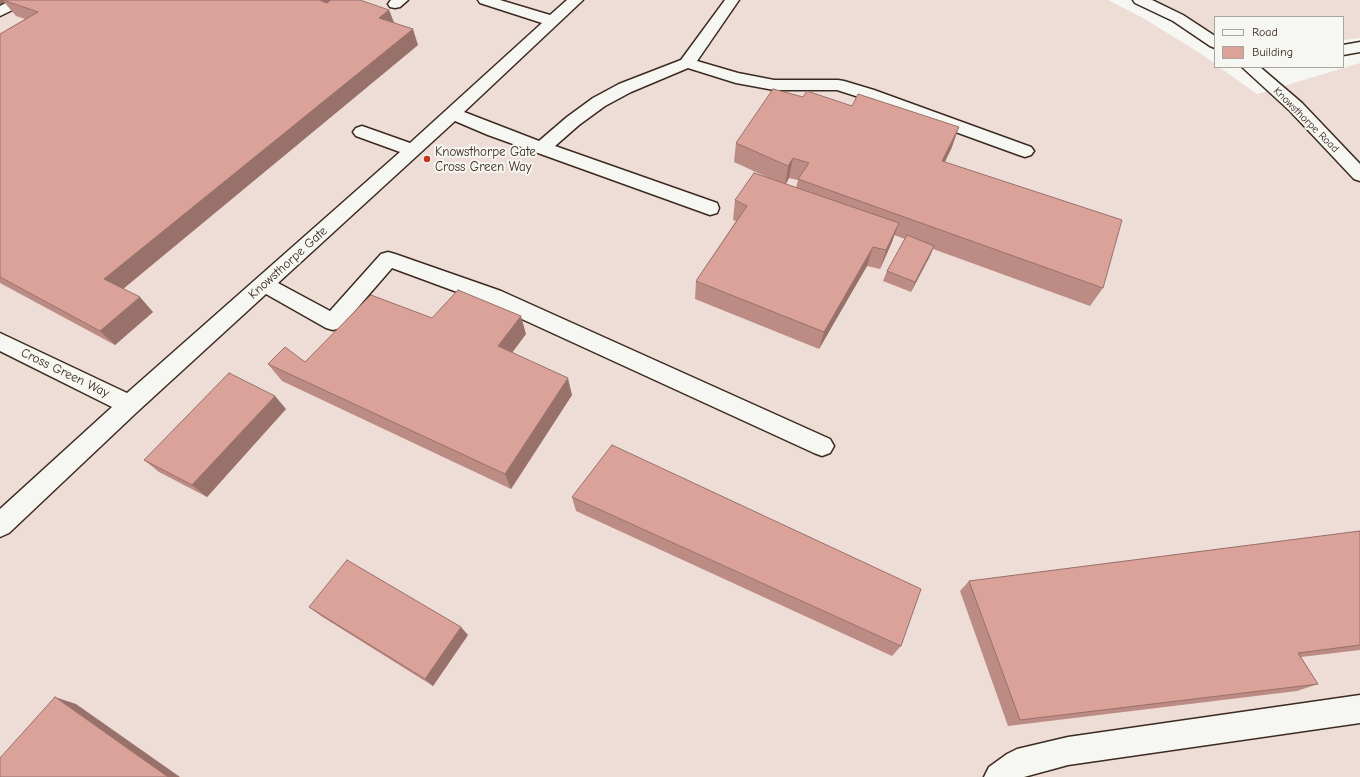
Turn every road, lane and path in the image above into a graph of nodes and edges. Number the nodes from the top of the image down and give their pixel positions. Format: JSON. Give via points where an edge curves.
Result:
{"nodes":[{"id":1,"x":22,"y":0,"type":"edge"},
{"id":2,"x":485,"y":0,"type":"edge"},
{"id":3,"x":576,"y":0,"type":"edge"},
{"id":4,"x":732,"y":0,"type":"edge"},
{"id":5,"x":1140,"y":0,"type":"edge"},
{"id":6,"x":0,"y":12,"type":"edge"},
{"id":7,"x":553,"y":21,"type":"junction"},
{"id":8,"x":1214,"y":42,"type":"edge"},
{"id":9,"x":1360,"y":47,"type":"edge"},
{"id":10,"x":1344,"y":50,"type":"edge"},
{"id":11,"x":687,"y":64,"type":"junction"},
{"id":12,"x":1257,"y":68,"type":"edge"},
{"id":13,"x":453,"y":114,"type":"junction"},
{"id":14,"x":362,"y":132,"type":"dead end"},
{"id":15,"x":542,"y":148,"type":"junction"},
{"id":16,"x":413,"y":150,"type":"junction"},
{"id":17,"x":1025,"y":151,"type":"dead end"},
{"id":18,"x":1360,"y":175,"type":"edge"},
{"id":19,"x":710,"y":208,"type":"dead end"},
{"id":20,"x":264,"y":284,"type":"junction"},
{"id":21,"x":0,"y":341,"type":"edge"},
{"id":22,"x":129,"y":405,"type":"junction"},
{"id":23,"x":822,"y":446,"type":"dead end"},
{"id":24,"x":0,"y":525,"type":"edge"},
{"id":25,"x":1360,"y":709,"type":"edge"},
{"id":26,"x":999,"y":777,"type":"edge"}],
"edges":[{"from":1,"to":6,"type":"street"},
{"from":2,"to":7,"type":"street"},
{"from":3,"to":7,"type":"street","name":"Knowsthorpe Gate"},
{"from":4,"to":11,"type":"street"},
{"from":5,"to":8,"type":"street","via":[[1178,18]]},
{"from":7,"to":13,"type":"street","name":"Knowsthorpe Gate"},
{"from":9,"to":10,"type":"street"},
{"from":11,"to":15,"type":"street","via":[[624,88],[599,102]]},
{"from":11,"to":17,"type":"street","via":[[736,78],[774,85],[838,85]]},
{"from":12,"to":18,"type":"street","name":"Knowsthorpe Road"},
{"from":13,"to":15,"type":"street"},
{"from":13,"to":16,"type":"street","name":"Knowsthorpe Gate"},
{"from":14,"to":16,"type":"street"},
{"from":15,"to":19,"type":"street"},
{"from":16,"to":20,"type":"street","name":"Knowsthorpe Gate"},
{"from":20,"to":22,"type":"street","name":"Knowsthorpe Gate"},
{"from":20,"to":23,"type":"street","via":[[332,322],[388,259],[494,297]]},
{"from":21,"to":22,"type":"street","name":"Cross Green Way"},
{"from":22,"to":24,"type":"street","name":"Knowsthorpe Gate"},
{"from":25,"to":26,"type":"street","via":[[1068,751],[1017,764]]}]}
